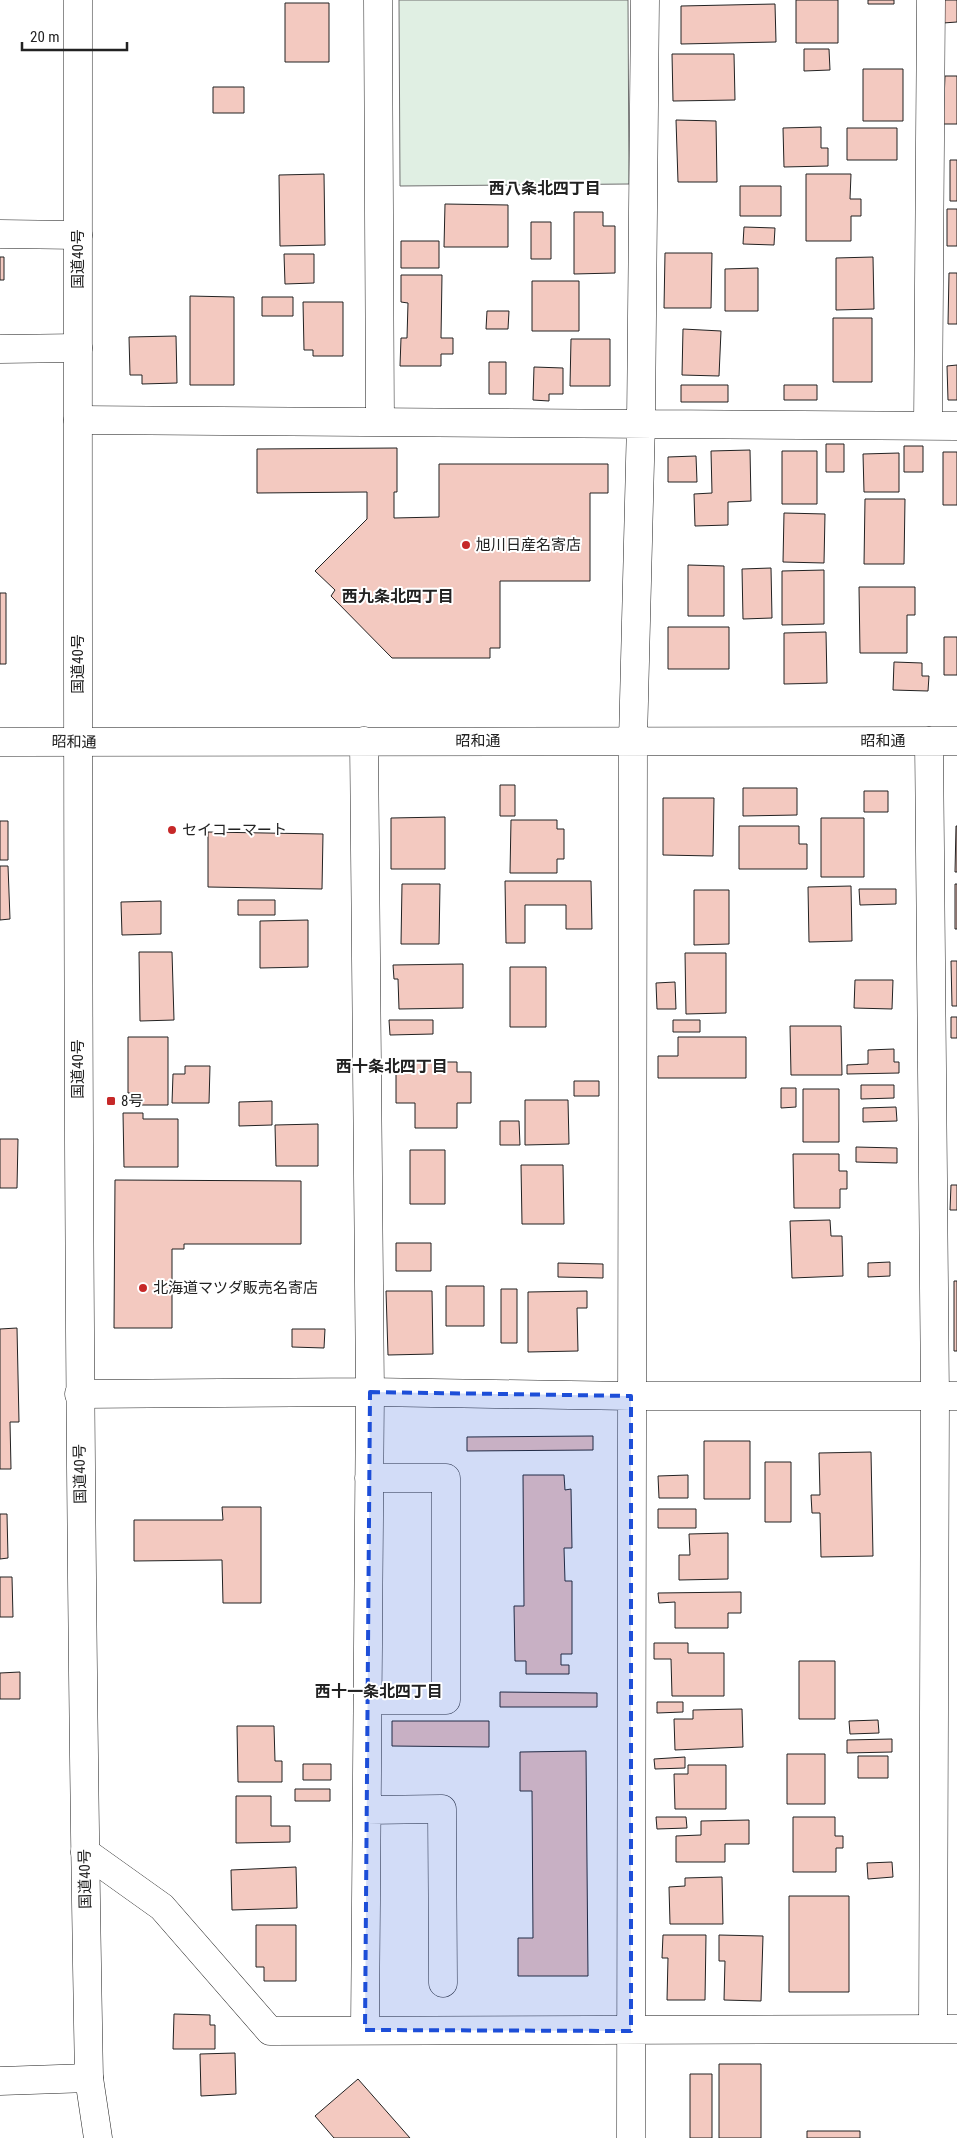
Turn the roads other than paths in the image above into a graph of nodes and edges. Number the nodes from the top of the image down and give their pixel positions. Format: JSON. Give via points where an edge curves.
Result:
{"nodes":[{"id":1,"x":78,"y":0,"type":"edge"},
{"id":2,"x":378,"y":0,"type":"edge"},
{"id":3,"x":645,"y":0,"type":"edge"},
{"id":4,"x":931,"y":0,"type":"edge"},
{"id":5,"x":0,"y":234,"type":"edge"},
{"id":6,"x":78,"y":235,"type":"junction"},
{"id":7,"x":78,"y":348,"type":"junction"},
{"id":8,"x":0,"y":349,"type":"edge"},
{"id":9,"x":78,"y":420,"type":"junction"},
{"id":10,"x":380,"y":422,"type":"junction"},
{"id":11,"x":641,"y":422,"type":"junction"},
{"id":12,"x":928,"y":426,"type":"junction"},
{"id":13,"x":957,"y":426,"type":"edge"},
{"id":14,"x":929,"y":740,"type":"junction"},
{"id":15,"x":364,"y":741,"type":"junction"},
{"id":16,"x":633,"y":741,"type":"junction"},
{"id":17,"x":957,"y":741,"type":"edge"},
{"id":18,"x":0,"y":742,"type":"edge"},
{"id":19,"x":77,"y":743,"type":"junction"},
{"id":20,"x":370,"y":1392,"type":"junction"},
{"id":21,"x":79,"y":1394,"type":"junction"},
{"id":22,"x":631,"y":1396,"type":"junction"},
{"id":23,"x":946,"y":1396,"type":"edge"},
{"id":24,"x":369,"y":1478,"type":"junction"},
{"id":25,"x":368,"y":1700,"type":"junction"},
{"id":26,"x":367,"y":1810,"type":"junction"},
{"id":27,"x":85,"y":1852,"type":"junction"},
{"id":28,"x":443,"y":1983,"type":"dead end"},
{"id":29,"x":945,"y":2029,"type":"edge"},
{"id":30,"x":366,"y":2030,"type":"junction"},
{"id":31,"x":630,"y":2031,"type":"junction"},
{"id":32,"x":89,"y":2078,"type":"junction"},
{"id":33,"x":0,"y":2081,"type":"edge"},
{"id":34,"x":98,"y":2138,"type":"edge"},
{"id":35,"x":631,"y":2138,"type":"edge"}],
"edges":[{"from":1,"to":6,"type":"main road","name":"国道40号"},
{"from":2,"to":10,"type":"main road"},
{"from":3,"to":11,"type":"main road"},
{"from":4,"to":12,"type":"main road"},
{"from":5,"to":6,"type":"main road"},
{"from":6,"to":7,"type":"main road","name":"国道40号"},
{"from":7,"to":8,"type":"main road"},
{"from":7,"to":9,"type":"main road","name":"国道40号"},
{"from":9,"to":10,"type":"main road"},
{"from":9,"to":19,"type":"main road","name":"国道40号"},
{"from":10,"to":11,"type":"main road"},
{"from":11,"to":12,"type":"main road"},
{"from":11,"to":16,"type":"main road"},
{"from":12,"to":13,"type":"main road"},
{"from":14,"to":16,"type":"main road","name":"昭和通"},
{"from":14,"to":17,"type":"main road","name":"昭和通"},
{"from":14,"to":23,"type":"main road"},
{"from":15,"to":16,"type":"main road","name":"昭和通"},
{"from":15,"to":19,"type":"main road","name":"昭和通"},
{"from":15,"to":20,"type":"main road"},
{"from":16,"to":22,"type":"main road"},
{"from":18,"to":19,"type":"main road","name":"昭和通"},
{"from":19,"to":21,"type":"main road","name":"国道40号"},
{"from":20,"to":21,"type":"main road"},
{"from":20,"to":22,"type":"main road"},
{"from":20,"to":24,"type":"main road"},
{"from":21,"to":27,"type":"main road","name":"国道40号"},
{"from":22,"to":23,"type":"main road"},
{"from":22,"to":31,"type":"main road"},
{"from":23,"to":29,"type":"main road"},
{"from":24,"to":25,"type":"main road"},
{"from":24,"to":25,"type":"main road","via":[[446,1478],[446,1700]]},
{"from":25,"to":26,"type":"main road"},
{"from":26,"to":28,"type":"main road","via":[[442,1810]]},
{"from":26,"to":30,"type":"main road"},
{"from":27,"to":30,"type":"main road","via":[[162,1907],[270,2031]]},
{"from":27,"to":32,"type":"main road","name":"国道40号"},
{"from":29,"to":31,"type":"main road"},
{"from":30,"to":31,"type":"main road"},
{"from":31,"to":35,"type":"main road"},
{"from":32,"to":33,"type":"main road"},
{"from":32,"to":34,"type":"main road","name":"国道40号"}]}
